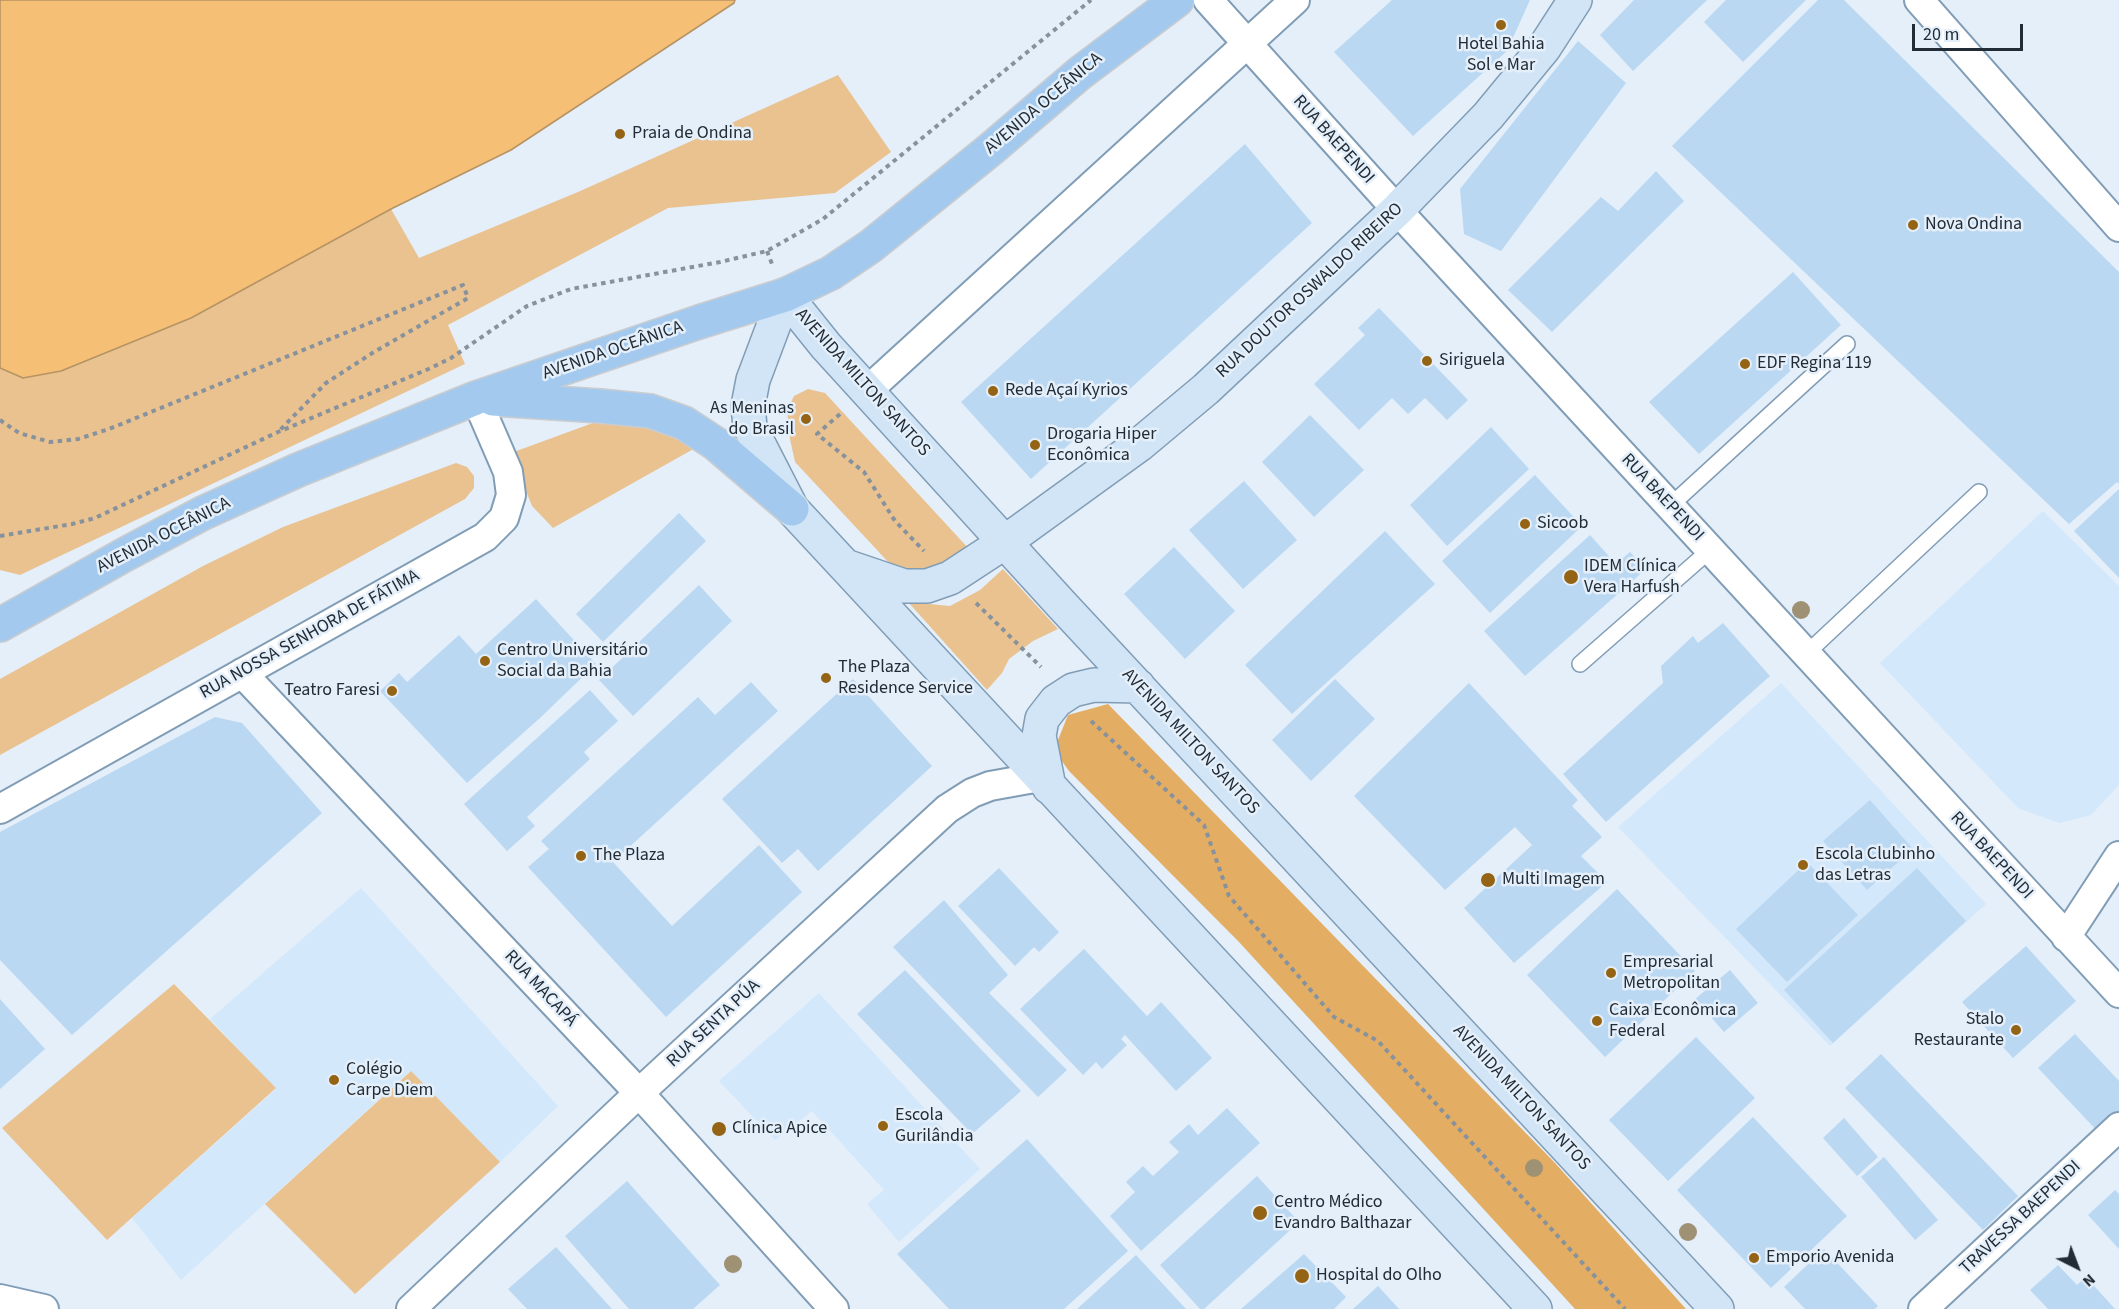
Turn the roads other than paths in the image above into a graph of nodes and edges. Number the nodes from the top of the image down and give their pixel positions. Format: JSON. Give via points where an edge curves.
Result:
{"nodes":[{"id":1,"x":1177,"y":0,"type":"edge"},
{"id":2,"x":1208,"y":0,"type":"edge"},
{"id":3,"x":1295,"y":0,"type":"edge"},
{"id":4,"x":1575,"y":0,"type":"edge"},
{"id":5,"x":1919,"y":0,"type":"edge"},
{"id":6,"x":1246,"y":44,"type":"junction"},
{"id":7,"x":1397,"y":210,"type":"junction"},
{"id":8,"x":2119,"y":227,"type":"edge"},
{"id":9,"x":785,"y":295,"type":"junction"},
{"id":10,"x":1847,"y":344,"type":"dead end"},
{"id":11,"x":867,"y":391,"type":"junction"},
{"id":12,"x":476,"y":398,"type":"junction"},
{"id":13,"x":1979,"y":492,"type":"dead end"},
{"id":14,"x":1670,"y":506,"type":"junction"},
{"id":15,"x":792,"y":509,"type":"junction"},
{"id":16,"x":1005,"y":542,"type":"junction"},
{"id":17,"x":1710,"y":550,"type":"junction"},
{"id":18,"x":843,"y":565,"type":"junction"},
{"id":19,"x":0,"y":625,"type":"edge"},
{"id":20,"x":1806,"y":654,"type":"junction"},
{"id":21,"x":1580,"y":664,"type":"dead end"},
{"id":22,"x":242,"y":673,"type":"junction"},
{"id":23,"x":1138,"y":686,"type":"junction"},
{"id":24,"x":1045,"y":782,"type":"junction"},
{"id":25,"x":0,"y":809,"type":"edge"},
{"id":26,"x":2119,"y":856,"type":"edge"},
{"id":27,"x":2066,"y":937,"type":"junction"},
{"id":28,"x":2119,"y":993,"type":"edge"},
{"id":29,"x":639,"y":1094,"type":"junction"},
{"id":30,"x":2119,"y":1127,"type":"edge"},
{"id":31,"x":0,"y":1299,"type":"edge"},
{"id":32,"x":44,"y":1309,"type":"edge"},
{"id":33,"x":411,"y":1309,"type":"edge"},
{"id":34,"x":834,"y":1309,"type":"edge"},
{"id":35,"x":1535,"y":1309,"type":"edge"},
{"id":36,"x":1717,"y":1309,"type":"edge"},
{"id":37,"x":1923,"y":1309,"type":"edge"}],
"edges":[{"from":1,"to":9,"type":"main road","name":"AVENIDA OCEÂNICA","via":[[1080,73],[871,246],[831,273]]},
{"from":2,"to":6,"type":"street","name":"RUA BAEPENDI"},
{"from":3,"to":6,"type":"street"},
{"from":4,"to":7,"type":"main road","name":"RUA DOUTOR OSWALDO RIBEIRO","via":[[1544,48],[1488,116]]},
{"from":5,"to":8,"type":"street"},
{"from":6,"to":7,"type":"street","name":"RUA BAEPENDI"},
{"from":6,"to":11,"type":"street"},
{"from":7,"to":14,"type":"street","name":"RUA BAEPENDI"},
{"from":7,"to":16,"type":"main road","name":"RUA DOUTOR OSWALDO RIBEIRO","via":[[1206,389],[1139,445]]},
{"from":9,"to":11,"type":"main road","name":"AVENIDA MILTON SANTOS"},
{"from":9,"to":12,"type":"main road","name":"AVENIDA OCEÂNICA"},
{"from":9,"to":15,"type":"main road","name":"AVENIDA MILTON SANTOS","via":[[753,380],[748,406],[750,427]]},
{"from":10,"to":14,"type":"lane"},
{"from":11,"to":16,"type":"main road","name":"AVENIDA MILTON SANTOS"},
{"from":12,"to":15,"type":"main road","via":[[650,411],[684,423],[716,444]]},
{"from":12,"to":19,"type":"main road","name":"AVENIDA OCEÂNICA","via":[[203,513]]},
{"from":12,"to":22,"type":"street","name":"RUA NOSSA SENHORA DE FÁTIMA","via":[[508,472],[511,495],[504,518],[485,537]]},
{"from":13,"to":20,"type":"lane"},
{"from":14,"to":17,"type":"street","name":"RUA BAEPENDI"},
{"from":15,"to":18,"type":"main road","name":"AVENIDA MILTON SANTOS"},
{"from":16,"to":18,"type":"main road","name":"RUA DOUTOR OSWALDO RIBEIRO","via":[[950,578],[927,586],[904,586]]},
{"from":16,"to":23,"type":"main road","name":"AVENIDA MILTON SANTOS"},
{"from":17,"to":20,"type":"street","name":"RUA BAEPENDI"},
{"from":17,"to":21,"type":"lane"},
{"from":18,"to":24,"type":"main road","name":"AVENIDA MILTON SANTOS"},
{"from":20,"to":27,"type":"street","name":"RUA BAEPENDI"},
{"from":22,"to":25,"type":"street","name":"RUA NOSSA SENHORA DE FÁTIMA"},
{"from":22,"to":29,"type":"street","name":"RUA MACAPÁ"},
{"from":23,"to":24,"type":"main road","via":[[1094,685],[1073,690],[1056,701],[1042,719],[1039,736]]},
{"from":23,"to":36,"type":"main road","name":"AVENIDA MILTON SANTOS"},
{"from":24,"to":29,"type":"street","name":"RUA SENTA PÚA","via":[[1001,783],[972,793],[947,809]]},
{"from":24,"to":35,"type":"main road","name":"AVENIDA MILTON SANTOS"},
{"from":26,"to":27,"type":"street"},
{"from":27,"to":28,"type":"street","name":"RUA BAEPENDI"},
{"from":29,"to":33,"type":"street","name":"RUA SENTA PÚA"},
{"from":29,"to":34,"type":"street","name":"RUA MACAPÁ"},
{"from":30,"to":37,"type":"street","name":"TRAVESSA BAEPENDI"},
{"from":31,"to":32,"type":"street"}]}
